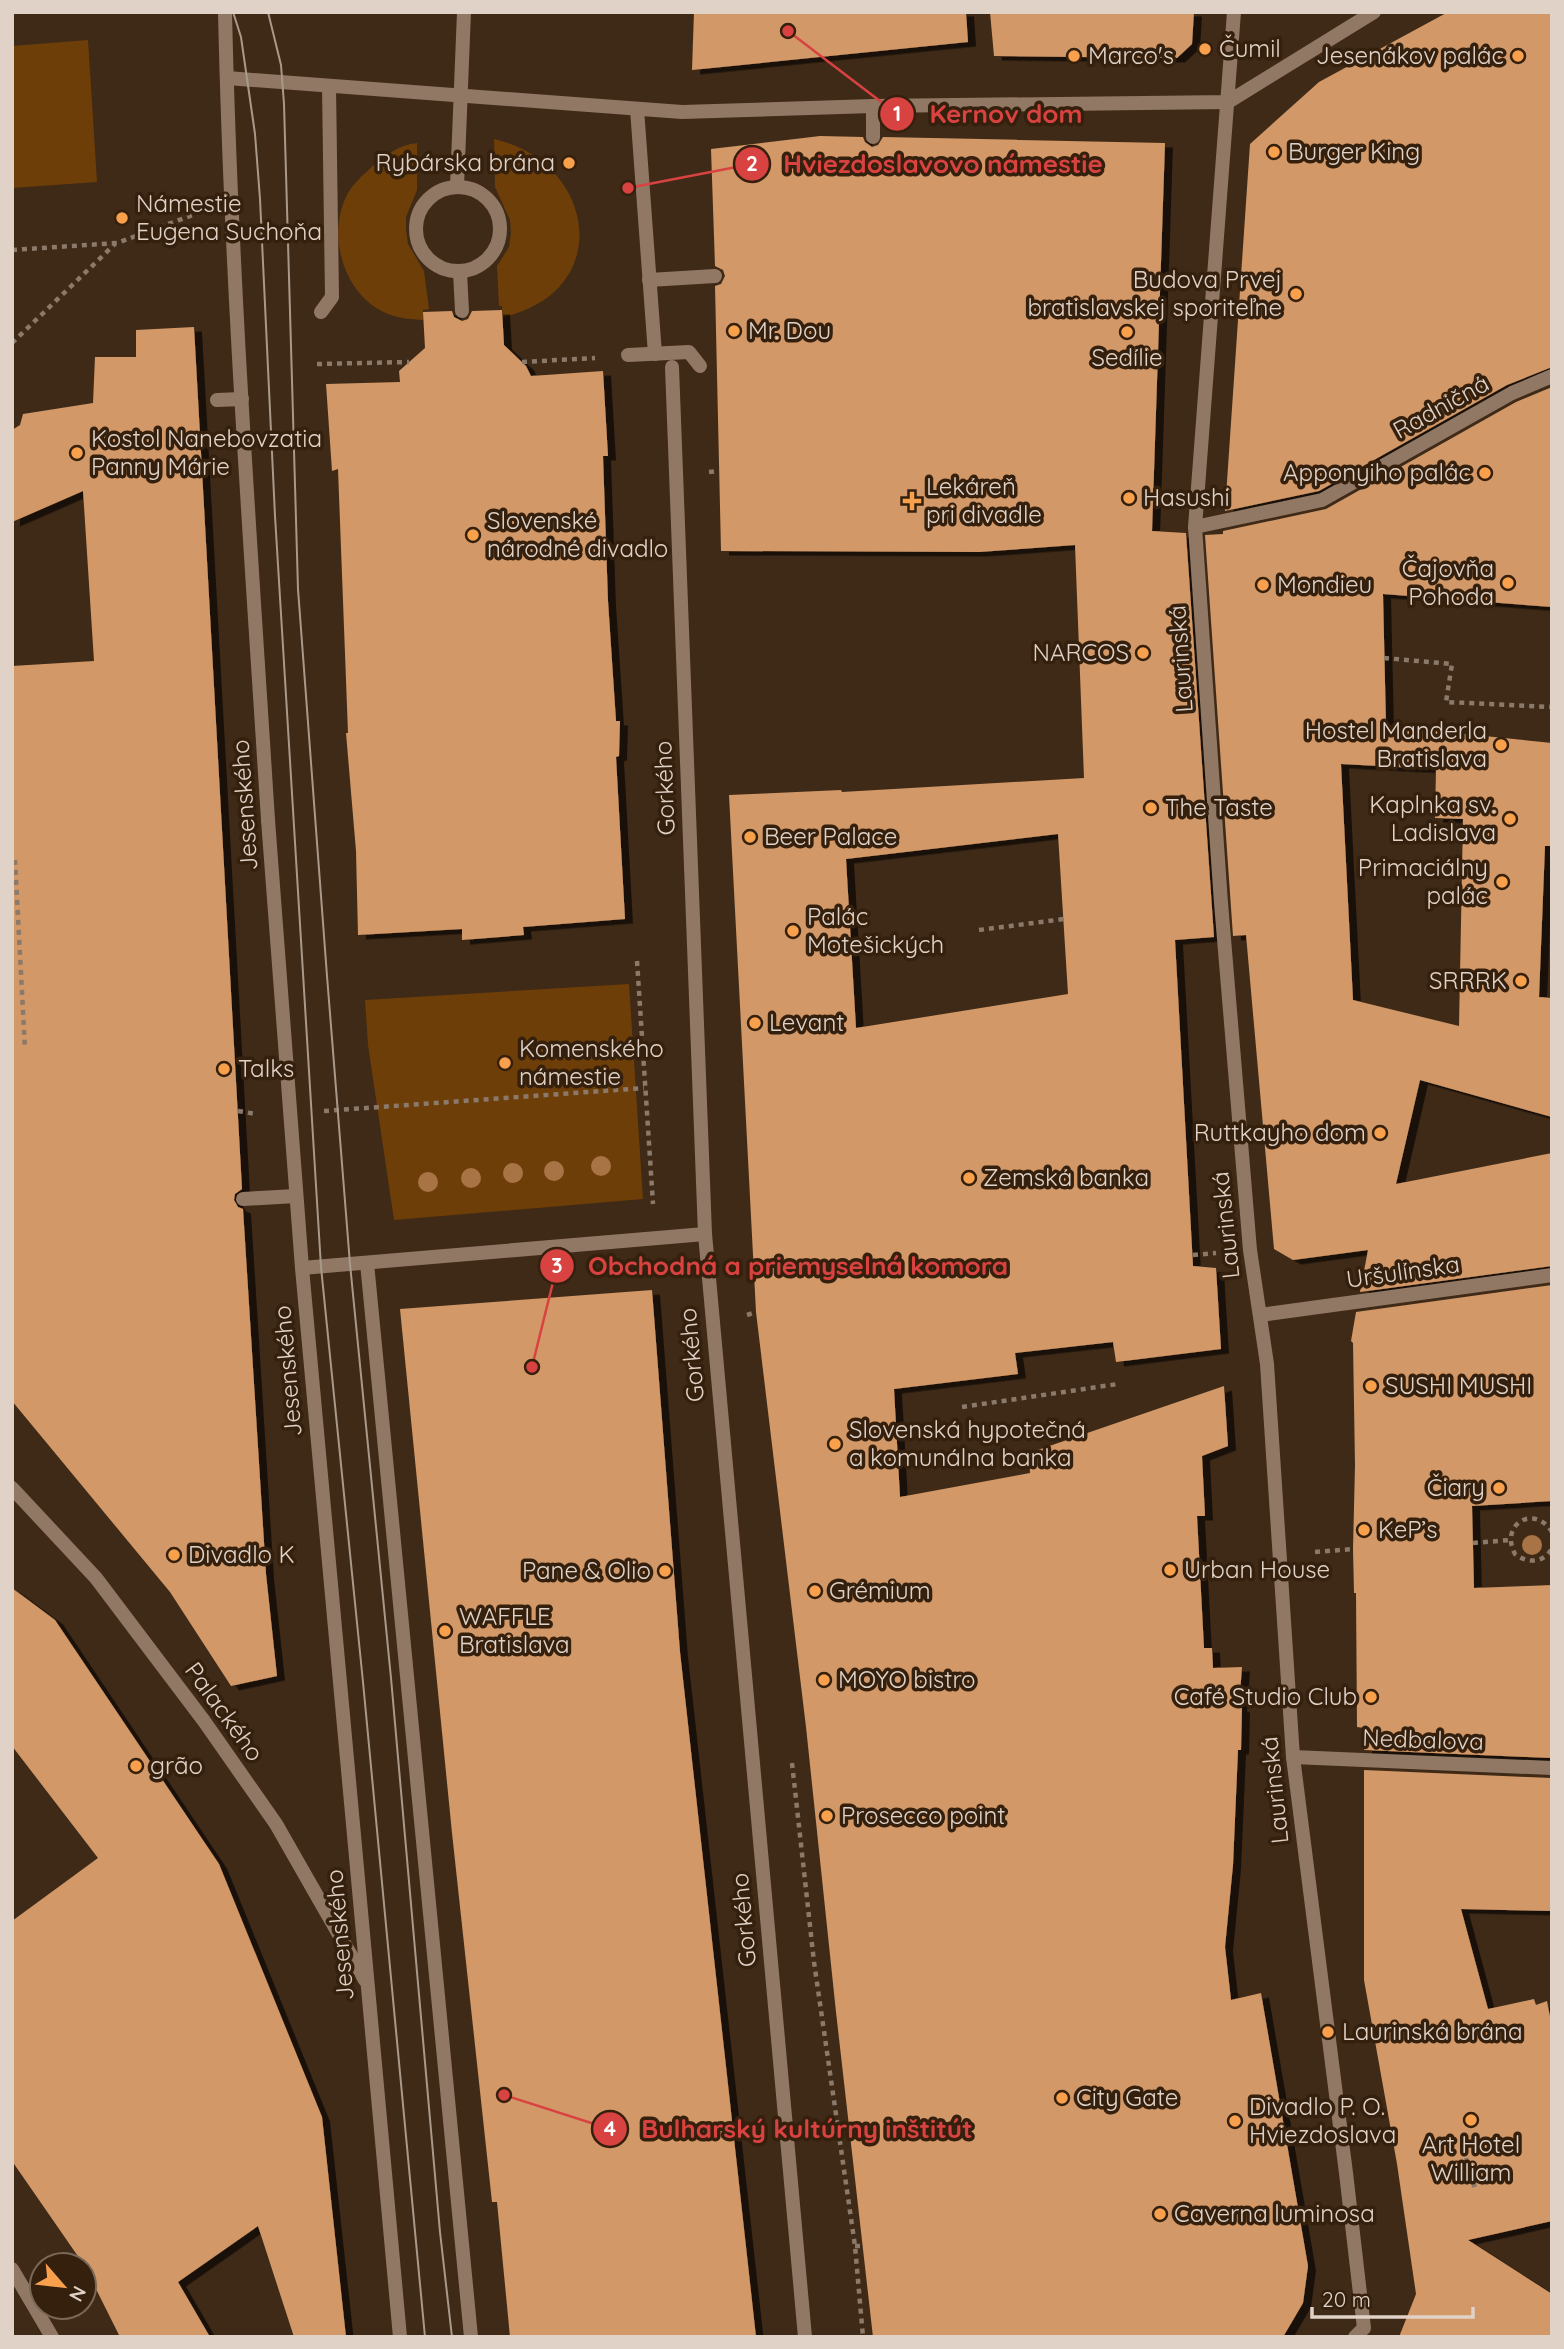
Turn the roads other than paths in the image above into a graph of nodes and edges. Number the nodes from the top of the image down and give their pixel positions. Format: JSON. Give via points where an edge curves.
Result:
{"nodes":[{"id":1,"x":225,"y":12,"type":"edge"},
{"id":2,"x":464,"y":12,"type":"edge"},
{"id":3,"x":1234,"y":12,"type":"edge"},
{"id":4,"x":1374,"y":12,"type":"edge"},
{"id":5,"x":227,"y":78,"type":"junction"},
{"id":6,"x":329,"y":86,"type":"junction"},
{"id":7,"x":461,"y":96,"type":"junction"},
{"id":8,"x":1228,"y":102,"type":"junction"},
{"id":9,"x":873,"y":106,"type":"junction"},
{"id":10,"x":637,"y":108,"type":"junction"},
{"id":11,"x":873,"y":137,"type":"dead end"},
{"id":12,"x":457,"y":186,"type":"junction"},
{"id":13,"x":460,"y":272,"type":"junction"},
{"id":14,"x":715,"y":276,"type":"dead end"},
{"id":15,"x":649,"y":280,"type":"junction"},
{"id":16,"x":461,"y":311,"type":"dead end"},
{"id":17,"x":321,"y":312,"type":"dead end"},
{"id":18,"x":656,"y":354,"type":"junction"},
{"id":19,"x":628,"y":355,"type":"road end"},
{"id":20,"x":671,"y":360,"type":"junction"},
{"id":21,"x":700,"y":366,"type":"dead end"},
{"id":22,"x":1552,"y":376,"type":"edge"},
{"id":23,"x":242,"y":399,"type":"junction"},
{"id":24,"x":217,"y":400,"type":"dead end"},
{"id":25,"x":1195,"y":527,"type":"junction"},
{"id":26,"x":296,"y":1196,"type":"junction"},
{"id":27,"x":243,"y":1199,"type":"dead end"},
{"id":28,"x":705,"y":1234,"type":"junction"},
{"id":29,"x":367,"y":1263,"type":"junction"},
{"id":30,"x":302,"y":1268,"type":"junction"},
{"id":31,"x":1552,"y":1275,"type":"edge"},
{"id":32,"x":1260,"y":1315,"type":"junction"},
{"id":33,"x":12,"y":1488,"type":"edge"},
{"id":34,"x":1293,"y":1757,"type":"junction"},
{"id":35,"x":1552,"y":1768,"type":"edge"},
{"id":36,"x":368,"y":1986,"type":"junction"},
{"id":37,"x":12,"y":2269,"type":"edge"},
{"id":38,"x":52,"y":2337,"type":"edge"},
{"id":39,"x":400,"y":2337,"type":"edge"},
{"id":40,"x":471,"y":2337,"type":"edge"},
{"id":41,"x":805,"y":2337,"type":"edge"},
{"id":42,"x":1355,"y":2337,"type":"edge"}],
"edges":[{"from":1,"to":5,"type":"street","name":"Jesenského"},
{"from":2,"to":7,"type":"street"},
{"from":3,"to":8,"type":"street","name":"Laurinská"},
{"from":4,"to":8,"type":"street"},
{"from":5,"to":6,"type":"street"},
{"from":5,"to":23,"type":"street","name":"Jesenského"},
{"from":6,"to":7,"type":"street"},
{"from":6,"to":17,"type":"street","via":[[332,297]]},
{"from":7,"to":10,"type":"street"},
{"from":7,"to":12,"type":"street"},
{"from":8,"to":9,"type":"street"},
{"from":8,"to":25,"type":"street","name":"Laurinská"},
{"from":9,"to":10,"type":"street","via":[[682,112]]},
{"from":9,"to":11,"type":"street"},
{"from":10,"to":15,"type":"street"},
{"from":12,"to":13,"type":"street","via":[[476,191],[491,202],[500,219],[493,255],[478,267]]},
{"from":12,"to":13,"type":"street","via":[[439,190],[424,203],[416,221],[417,240],[426,257],[441,268]]},
{"from":13,"to":16,"type":"street"},
{"from":14,"to":15,"type":"street"},
{"from":15,"to":18,"type":"street"},
{"from":18,"to":19,"type":"street"},
{"from":18,"to":20,"type":"street"},
{"from":20,"to":21,"type":"street","via":[[689,352]]},
{"from":20,"to":28,"type":"street","name":"Gorkého"},
{"from":22,"to":25,"type":"street","name":"Radničná","via":[[1512,393],[1322,500]]},
{"from":23,"to":24,"type":"street"},
{"from":23,"to":26,"type":"street","name":"Jesenského"},
{"from":25,"to":32,"type":"street","name":"Laurinská","via":[[1223,931],[1250,1250]]},
{"from":26,"to":27,"type":"street"},
{"from":26,"to":30,"type":"street","name":"Jesenského"},
{"from":28,"to":29,"type":"street"},
{"from":28,"to":41,"type":"street","name":"Gorkého"},
{"from":29,"to":30,"type":"street"},
{"from":29,"to":40,"type":"street"},
{"from":30,"to":36,"type":"street","name":"Jesenského"},
{"from":31,"to":32,"type":"street","name":"Uršulínska"},
{"from":32,"to":34,"type":"street","name":"Laurinská"},
{"from":33,"to":36,"type":"street","name":"Palackého","via":[[96,1578],[204,1721],[276,1824]]},
{"from":34,"to":35,"type":"street","name":"Nedbalova"},
{"from":34,"to":42,"type":"street","name":"Laurinská","via":[[1364,2328]]},
{"from":36,"to":39,"type":"street","name":"Jesenského"},
{"from":37,"to":38,"type":"street"}]}
